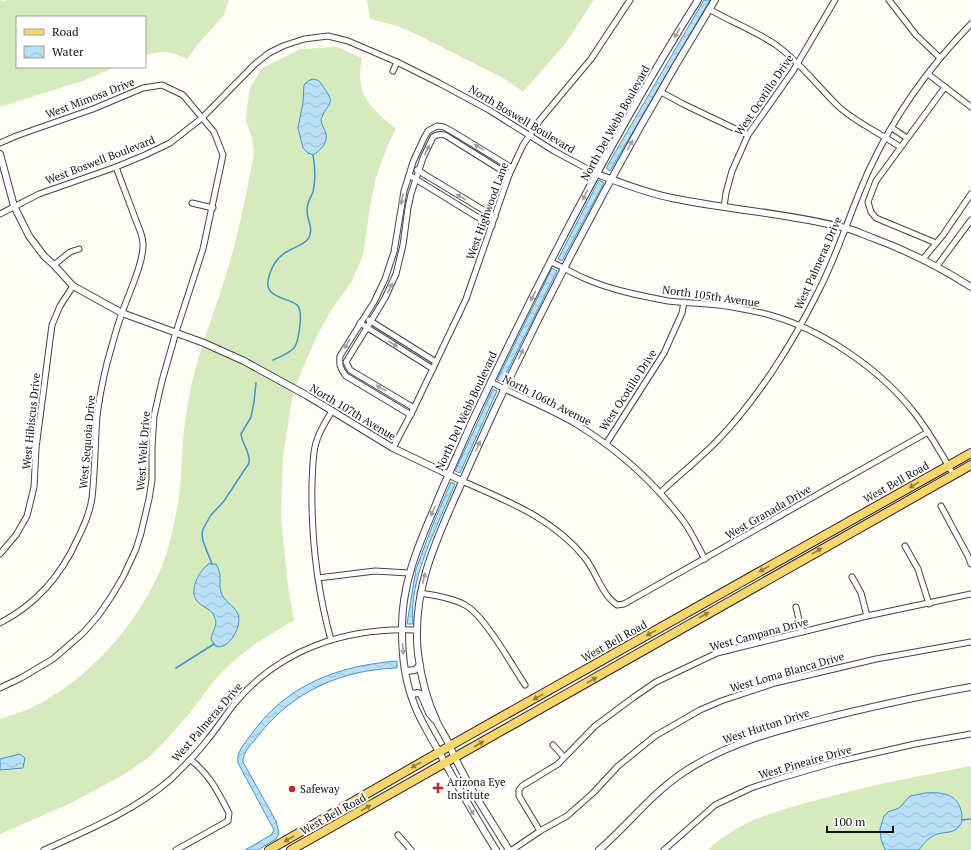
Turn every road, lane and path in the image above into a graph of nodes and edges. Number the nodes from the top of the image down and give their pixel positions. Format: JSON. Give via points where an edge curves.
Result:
{"nodes":[{"id":1,"x":630,"y":0,"type":"edge"},
{"id":2,"x":715,"y":0,"type":"edge"},
{"id":3,"x":835,"y":0,"type":"edge"},
{"id":4,"x":889,"y":0,"type":"edge"},
{"id":5,"x":695,"y":1,"type":"edge"},
{"id":6,"x":709,"y":9,"type":"junction"},
{"id":7,"x":971,"y":24,"type":"edge"},
{"id":8,"x":940,"y":58,"type":"junction"},
{"id":9,"x":397,"y":62,"type":"junction"},
{"id":10,"x":797,"y":64,"type":"junction"},
{"id":11,"x":393,"y":71,"type":"dead end"},
{"id":12,"x":928,"y":74,"type":"junction"},
{"id":13,"x":945,"y":87,"type":"junction"},
{"id":14,"x":662,"y":92,"type":"junction"},
{"id":15,"x":971,"y":107,"type":"edge"},
{"id":16,"x":202,"y":118,"type":"junction"},
{"id":17,"x":892,"y":128,"type":"junction"},
{"id":18,"x":529,"y":135,"type":"junction"},
{"id":19,"x":748,"y":135,"type":"junction"},
{"id":20,"x":886,"y":137,"type":"junction"},
{"id":21,"x":907,"y":138,"type":"junction"},
{"id":22,"x":0,"y":143,"type":"edge"},
{"id":23,"x":900,"y":147,"type":"junction"},
{"id":24,"x":0,"y":154,"type":"edge"},
{"id":25,"x":116,"y":167,"type":"junction"},
{"id":26,"x":412,"y":167,"type":"junction"},
{"id":27,"x":512,"y":168,"type":"junction"},
{"id":28,"x":418,"y":171,"type":"junction"},
{"id":29,"x":597,"y":174,"type":"junction"},
{"id":30,"x":409,"y":175,"type":"junction"},
{"id":31,"x":509,"y":175,"type":"junction"},
{"id":32,"x":416,"y":179,"type":"junction"},
{"id":33,"x":611,"y":179,"type":"junction"},
{"id":34,"x":971,"y":194,"type":"edge"},
{"id":35,"x":192,"y":203,"type":"dead end"},
{"id":36,"x":14,"y":206,"type":"junction"},
{"id":37,"x":213,"y":208,"type":"junction"},
{"id":38,"x":724,"y":208,"type":"junction"},
{"id":39,"x":0,"y":214,"type":"edge"},
{"id":40,"x":494,"y":217,"type":"junction"},
{"id":41,"x":971,"y":220,"type":"edge"},
{"id":42,"x":492,"y":226,"type":"junction"},
{"id":43,"x":846,"y":228,"type":"junction"},
{"id":44,"x":936,"y":243,"type":"junction"},
{"id":45,"x":79,"y":249,"type":"dead end"},
{"id":46,"x":923,"y":258,"type":"junction"},
{"id":47,"x":551,"y":262,"type":"junction"},
{"id":48,"x":54,"y":265,"type":"junction"},
{"id":49,"x":937,"y":266,"type":"junction"},
{"id":50,"x":564,"y":268,"type":"junction"},
{"id":51,"x":73,"y":286,"type":"junction"},
{"id":52,"x":971,"y":286,"type":"edge"},
{"id":53,"x":684,"y":302,"type":"junction"},
{"id":54,"x":122,"y":313,"type":"junction"},
{"id":55,"x":364,"y":316,"type":"junction"},
{"id":56,"x":371,"y":321,"type":"junction"},
{"id":57,"x":360,"y":323,"type":"junction"},
{"id":58,"x":800,"y":326,"type":"junction"},
{"id":59,"x":367,"y":327,"type":"junction"},
{"id":60,"x":176,"y":332,"type":"junction"},
{"id":61,"x":436,"y":362,"type":"junction"},
{"id":62,"x":433,"y":369,"type":"junction"},
{"id":63,"x":491,"y":382,"type":"junction"},
{"id":64,"x":504,"y":389,"type":"junction"},
{"id":65,"x":414,"y":408,"type":"junction"},
{"id":66,"x":332,"y":411,"type":"junction"},
{"id":67,"x":411,"y":415,"type":"junction"},
{"id":68,"x":928,"y":432,"type":"junction"},
{"id":69,"x":606,"y":444,"type":"junction"},
{"id":70,"x":393,"y":448,"type":"junction"},
{"id":71,"x":971,"y":453,"type":"edge"},
{"id":72,"x":971,"y":464,"type":"edge"},
{"id":73,"x":948,"y":466,"type":"junction"},
{"id":74,"x":447,"y":474,"type":"junction"},
{"id":75,"x":953,"y":474,"type":"junction"},
{"id":76,"x":462,"y":481,"type":"junction"},
{"id":77,"x":660,"y":493,"type":"junction"},
{"id":78,"x":941,"y":506,"type":"dead end"},
{"id":79,"x":905,"y":546,"type":"dead end"},
{"id":80,"x":0,"y":554,"type":"edge"},
{"id":81,"x":970,"y":555,"type":"edge"},
{"id":82,"x":705,"y":559,"type":"junction"},
{"id":83,"x":971,"y":564,"type":"edge"},
{"id":84,"x":409,"y":573,"type":"junction"},
{"id":85,"x":852,"y":577,"type":"dead end"},
{"id":86,"x":318,"y":578,"type":"junction"},
{"id":87,"x":420,"y":593,"type":"junction"},
{"id":88,"x":971,"y":594,"type":"edge"},
{"id":89,"x":929,"y":604,"type":"junction"},
{"id":90,"x":617,"y":605,"type":"joint"},
{"id":91,"x":796,"y":607,"type":"dead end"},
{"id":92,"x":867,"y":616,"type":"junction"},
{"id":93,"x":0,"y":623,"type":"edge"},
{"id":94,"x":402,"y":630,"type":"junction"},
{"id":95,"x":418,"y":630,"type":"junction"},
{"id":96,"x":802,"y":632,"type":"junction"},
{"id":97,"x":331,"y":640,"type":"junction"},
{"id":98,"x":971,"y":642,"type":"edge"},
{"id":99,"x":420,"y":665,"type":"junction"},
{"id":100,"x":406,"y":671,"type":"junction"},
{"id":101,"x":525,"y":685,"type":"dead end"},
{"id":102,"x":971,"y":687,"type":"edge"},
{"id":103,"x":0,"y":688,"type":"edge"},
{"id":104,"x":411,"y":694,"type":"junction"},
{"id":105,"x":437,"y":721,"type":"junction"},
{"id":106,"x":971,"y":734,"type":"edge"},
{"id":107,"x":553,"y":745,"type":"dead end"},
{"id":108,"x":450,"y":746,"type":"junction"},
{"id":109,"x":439,"y":752,"type":"junction"},
{"id":110,"x":564,"y":757,"type":"junction"},
{"id":111,"x":454,"y":758,"type":"junction"},
{"id":112,"x":191,"y":760,"type":"junction"},
{"id":113,"x":445,"y":764,"type":"junction"},
{"id":114,"x":333,"y":813,"type":"junction"},
{"id":115,"x":339,"y":823,"type":"junction"},
{"id":116,"x":540,"y":831,"type":"junction"},
{"id":117,"x":398,"y":835,"type":"dead end"},
{"id":118,"x":44,"y":850,"type":"edge"},
{"id":119,"x":176,"y":850,"type":"edge"},
{"id":120,"x":269,"y":850,"type":"edge"},
{"id":121,"x":291,"y":850,"type":"edge"},
{"id":122,"x":411,"y":850,"type":"edge"},
{"id":123,"x":496,"y":850,"type":"edge"},
{"id":124,"x":509,"y":850,"type":"edge"},
{"id":125,"x":512,"y":850,"type":"edge"},
{"id":126,"x":599,"y":850,"type":"edge"},
{"id":127,"x":664,"y":850,"type":"edge"}],
"edges":[{"from":1,"to":18,"type":"street","name":"West Highwood Lane","via":[[591,59]]},
{"from":2,"to":6,"type":"street"},
{"from":3,"to":10,"type":"street","name":"West Ocotillo Drive"},
{"from":4,"to":8,"type":"street","via":[[916,35]]},
{"from":5,"to":29,"type":"street","name":"North Del Webb Boulevard","one_way":true},
{"from":6,"to":10,"type":"street","via":[[766,38]]},
{"from":6,"to":14,"type":"street"},
{"from":7,"to":8,"type":"street","name":"West Palmeras Drive"},
{"from":8,"to":12,"type":"street","name":"West Palmeras Drive"},
{"from":9,"to":11,"type":"street"},
{"from":9,"to":16,"type":"street","name":"North Boswell Boulevard","via":[[348,41],[328,36],[304,39],[269,53]]},
{"from":9,"to":18,"type":"street","name":"North Boswell Boulevard","via":[[489,110]]},
{"from":10,"to":19,"type":"street","name":"West Ocotillo Drive"},
{"from":10,"to":20,"type":"street","via":[[849,115]]},
{"from":12,"to":13,"type":"street"},
{"from":12,"to":17,"type":"street","name":"West Palmeras Drive"},
{"from":13,"to":15,"type":"street"},
{"from":13,"to":21,"type":"street"},
{"from":14,"to":19,"type":"street"},
{"from":33,"to":14,"type":"street","one_way":true},
{"from":16,"to":22,"type":"street","name":"West Mimosa Drive","via":[[183,95],[162,85],[143,88]]},
{"from":16,"to":25,"type":"street","name":"West Boswell Boulevard","via":[[170,143]]},
{"from":16,"to":37,"type":"street","name":"West Welk Drive","via":[[214,132],[223,155]]},
{"from":17,"to":20,"type":"street","name":"West Palmeras Drive"},
{"from":17,"to":21,"type":"street"},
{"from":18,"to":27,"type":"street","name":"West Highwood Lane"},
{"from":18,"to":29,"type":"street","name":"North Boswell Boulevard"},
{"from":19,"to":38,"type":"street","name":"West Ocotillo Drive","via":[[732,171]]},
{"from":20,"to":23,"type":"street"},
{"from":20,"to":43,"type":"street","name":"West Palmeras Drive","via":[[870,168]]},
{"from":21,"to":23,"type":"street"},
{"from":23,"to":44,"type":"street","via":[[876,181],[868,202],[871,212],[876,218]]},
{"from":24,"to":36,"type":"street","name":"North 107th Avenue"},
{"from":25,"to":36,"type":"street","name":"West Boswell Boulevard","via":[[39,194]]},
{"from":25,"to":54,"type":"street","name":"West Sequoia Drive","via":[[144,243]]},
{"from":27,"to":26,"type":"street","one_way":true,"via":[[453,132],[437,126],[428,131]]},
{"from":26,"to":28,"type":"street"},
{"from":26,"to":30,"type":"street"},
{"from":27,"to":31,"type":"street","name":"West Highwood Lane"},
{"from":28,"to":31,"type":"street","one_way":true,"via":[[434,137],[440,134]]},
{"from":28,"to":32,"type":"street"},
{"from":40,"to":28,"type":"street","one_way":true},
{"from":29,"to":33,"type":"street","name":"North Boswell Boulevard"},
{"from":29,"to":47,"type":"street","name":"North Del Webb Boulevard","one_way":true},
{"from":30,"to":32,"type":"street"},
{"from":30,"to":55,"type":"street","one_way":true,"via":[[390,268]]},
{"from":31,"to":40,"type":"street","name":"West Highwood Lane"},
{"from":32,"to":42,"type":"street"},
{"from":56,"to":32,"type":"street","one_way":true,"via":[[396,274]]},
{"from":33,"to":38,"type":"street","name":"North Boswell Boulevard","via":[[671,198]]},
{"from":33,"to":50,"type":"street"},
{"from":34,"to":44,"type":"street"},
{"from":35,"to":37,"type":"street"},
{"from":36,"to":39,"type":"street","name":"West Boswell Boulevard"},
{"from":36,"to":48,"type":"street","name":"North 107th Avenue","via":[[29,236]]},
{"from":37,"to":60,"type":"street","name":"West Welk Drive","via":[[203,249]]},
{"from":38,"to":43,"type":"street","name":"North Boswell Boulevard","via":[[790,216]]},
{"from":40,"to":42,"type":"street","name":"West Highwood Lane"},
{"from":41,"to":49,"type":"street"},
{"from":42,"to":61,"type":"street","name":"West Highwood Lane","via":[[466,299]]},
{"from":43,"to":46,"type":"street","name":"North Boswell Boulevard"},
{"from":43,"to":58,"type":"street","name":"West Palmeras Drive","via":[[820,290]]},
{"from":44,"to":46,"type":"street"},
{"from":45,"to":48,"type":"street","via":[[70,252]]},
{"from":46,"to":49,"type":"street","name":"North Boswell Boulevard"},
{"from":47,"to":50,"type":"street","name":"North 105th Avenue"},
{"from":47,"to":63,"type":"street","name":"North Del Webb Boulevard","one_way":true},
{"from":48,"to":51,"type":"street","name":"North 107th Avenue"},
{"from":49,"to":52,"type":"street","name":"North Boswell Boulevard"},
{"from":50,"to":53,"type":"street","name":"North 105th Avenue","via":[[587,280],[618,289],[647,297]]},
{"from":64,"to":50,"type":"street","one_way":true},
{"from":51,"to":54,"type":"street","name":"North 107th Avenue"},
{"from":51,"to":80,"type":"street","name":"West Hibiscus Drive","via":[[52,325],[36,448],[34,487],[27,516]]},
{"from":53,"to":58,"type":"street","name":"North 105th Avenue","via":[[761,313]]},
{"from":53,"to":69,"type":"street","name":"West Ocotillo Drive","via":[[682,313],[664,353]]},
{"from":54,"to":60,"type":"street","name":"North 107th Avenue"},
{"from":54,"to":93,"type":"street","name":"West Sequoia Drive","via":[[100,399],[92,500],[84,528],[69,558],[49,585],[32,603],[15,616]]},
{"from":55,"to":56,"type":"street"},
{"from":55,"to":57,"type":"street"},
{"from":56,"to":59,"type":"street"},
{"from":56,"to":61,"type":"street"},
{"from":57,"to":59,"type":"street"},
{"from":57,"to":67,"type":"street","one_way":true,"via":[[340,356],[342,371],[346,376]]},
{"from":58,"to":68,"type":"street","name":"North 105th Avenue","via":[[845,351],[879,376],[902,398]]},
{"from":58,"to":77,"type":"street","name":"West Palmeras Drive","via":[[773,369],[734,422]]},
{"from":59,"to":62,"type":"street","one_way":true},
{"from":65,"to":59,"type":"street","one_way":true,"via":[[350,370],[346,362]]},
{"from":60,"to":66,"type":"street","name":"North 107th Avenue","via":[[244,361]]},
{"from":60,"to":103,"type":"street","name":"West Welk Drive","via":[[154,416],[149,499],[141,533],[123,578],[98,616],[69,645],[36,670]]},
{"from":61,"to":62,"type":"street","name":"West Highwood Lane"},
{"from":62,"to":65,"type":"street","name":"West Highwood Lane"},
{"from":63,"to":64,"type":"street","name":"North 106th Avenue"},
{"from":63,"to":74,"type":"street","name":"North Del Webb Boulevard"},
{"from":64,"to":69,"type":"street","name":"North 106th Avenue","via":[[568,420]]},
{"from":76,"to":64,"type":"street","one_way":true},
{"from":65,"to":67,"type":"street","name":"West Highwood Lane"},
{"from":66,"to":70,"type":"street","name":"North 107th Avenue"},
{"from":66,"to":86,"type":"street","via":[[319,433],[313,459],[312,518]]},
{"from":67,"to":70,"type":"street","name":"West Highwood Lane"},
{"from":68,"to":73,"type":"street","name":"North 105th Avenue"},
{"from":68,"to":82,"type":"street","name":"West Granada Drive"},
{"from":69,"to":77,"type":"street","name":"North 106th Avenue","via":[[627,460]]},
{"from":70,"to":74,"type":"street","name":"North 107th Avenue"},
{"from":71,"to":73,"type":"main road","name":"West Bell Road"},
{"from":72,"to":75,"type":"main road","name":"West Bell Road"},
{"from":73,"to":75,"type":"street","name":"North 105th Avenue"},
{"from":73,"to":108,"type":"main road","name":"West Bell Road","one_way":true},
{"from":74,"to":76,"type":"street","name":"North 107th Avenue"},
{"from":74,"to":84,"type":"street","name":"North Del Webb Boulevard","one_way":true},
{"from":111,"to":75,"type":"main road","name":"West Bell Road","one_way":true},
{"from":87,"to":76,"type":"street","one_way":true,"via":[[434,547]]},
{"from":76,"to":90,"type":"street","name":"North 107th Avenue","via":[[526,510],[562,534],[585,558],[610,600]]},
{"from":77,"to":82,"type":"street","name":"North 106th Avenue","via":[[685,523]]},
{"from":78,"to":81,"type":"street"},
{"from":79,"to":89,"type":"street","via":[[918,569]]},
{"from":81,"to":83,"type":"street"},
{"from":82,"to":90,"type":"street","name":"West Granada Drive","via":[[624,604]]},
{"from":84,"to":86,"type":"street","via":[[375,571]]},
{"from":84,"to":94,"type":"street","name":"North Del Webb Boulevard"},
{"from":85,"to":92,"type":"street","via":[[861,593]]},
{"from":86,"to":97,"type":"street"},
{"from":87,"to":95,"type":"street"},
{"from":87,"to":101,"type":"street","via":[[465,605],[478,616]]},
{"from":88,"to":89,"type":"street","name":"West Campana Drive"},
{"from":89,"to":92,"type":"street","name":"West Campana Drive"},
{"from":91,"to":96,"type":"street"},
{"from":92,"to":96,"type":"street","name":"West Campana Drive"},
{"from":94,"to":95,"type":"street","name":"West Palmeras Drive"},
{"from":94,"to":97,"type":"street","name":"West Palmeras Drive","via":[[372,631]]},
{"from":94,"to":100,"type":"street","name":"North Del Webb Boulevard","one_way":true},
{"from":95,"to":99,"type":"street"},
{"from":96,"to":110,"type":"street","name":"West Campana Drive","via":[[717,653],[656,682],[595,726]]},
{"from":97,"to":112,"type":"street","name":"West Palmeras Drive","via":[[298,653],[263,676],[236,702]]},
{"from":98,"to":116,"type":"street","name":"West Loma Blanca Drive","via":[[876,658],[775,683],[700,710],[655,736],[618,766],[567,816]]},
{"from":99,"to":100,"type":"street","via":[[415,670]]},
{"from":99,"to":105,"type":"street","via":[[426,692]]},
{"from":100,"to":104,"type":"street","name":"North Del Webb Boulevard"},
{"from":102,"to":126,"type":"street","name":"West Hutton Drive","via":[[889,702],[817,720],[720,751],[682,773],[658,792]]},
{"from":104,"to":105,"type":"street","via":[[421,694],[429,713]]},
{"from":104,"to":109,"type":"street","name":"North Del Webb Boulevard"},
{"from":105,"to":108,"type":"street"},
{"from":106,"to":127,"type":"street","name":"West Pineaire Drive","via":[[836,762],[751,788],[715,805]]},
{"from":107,"to":110,"type":"street"},
{"from":108,"to":109,"type":"main road","name":"West Bell Road"},
{"from":108,"to":111,"type":"street"},
{"from":109,"to":113,"type":"street","name":"North Del Webb Boulevard"},
{"from":109,"to":114,"type":"main road","name":"West Bell Road","one_way":true},
{"from":110,"to":116,"type":"street","name":"West Campana Drive","via":[[558,764],[519,790],[519,796]]},
{"from":111,"to":113,"type":"main road","name":"West Bell Road"},
{"from":111,"to":124,"type":"street"},
{"from":112,"to":118,"type":"street","name":"West Palmeras Drive","via":[[133,806],[91,829]]},
{"from":112,"to":119,"type":"street","via":[[211,780],[230,817],[228,821]]},
{"from":115,"to":113,"type":"main road","name":"West Bell Road","one_way":true},
{"from":113,"to":123,"type":"street","name":"North Del Webb Boulevard","one_way":true},
{"from":114,"to":115,"type":"main road"},
{"from":114,"to":120,"type":"main road","name":"West Bell Road","one_way":true},
{"from":115,"to":121,"type":"main road","name":"West Bell Road"},
{"from":116,"to":125,"type":"street","name":"West Loma Blanca Drive"},
{"from":117,"to":122,"type":"street"}]}
